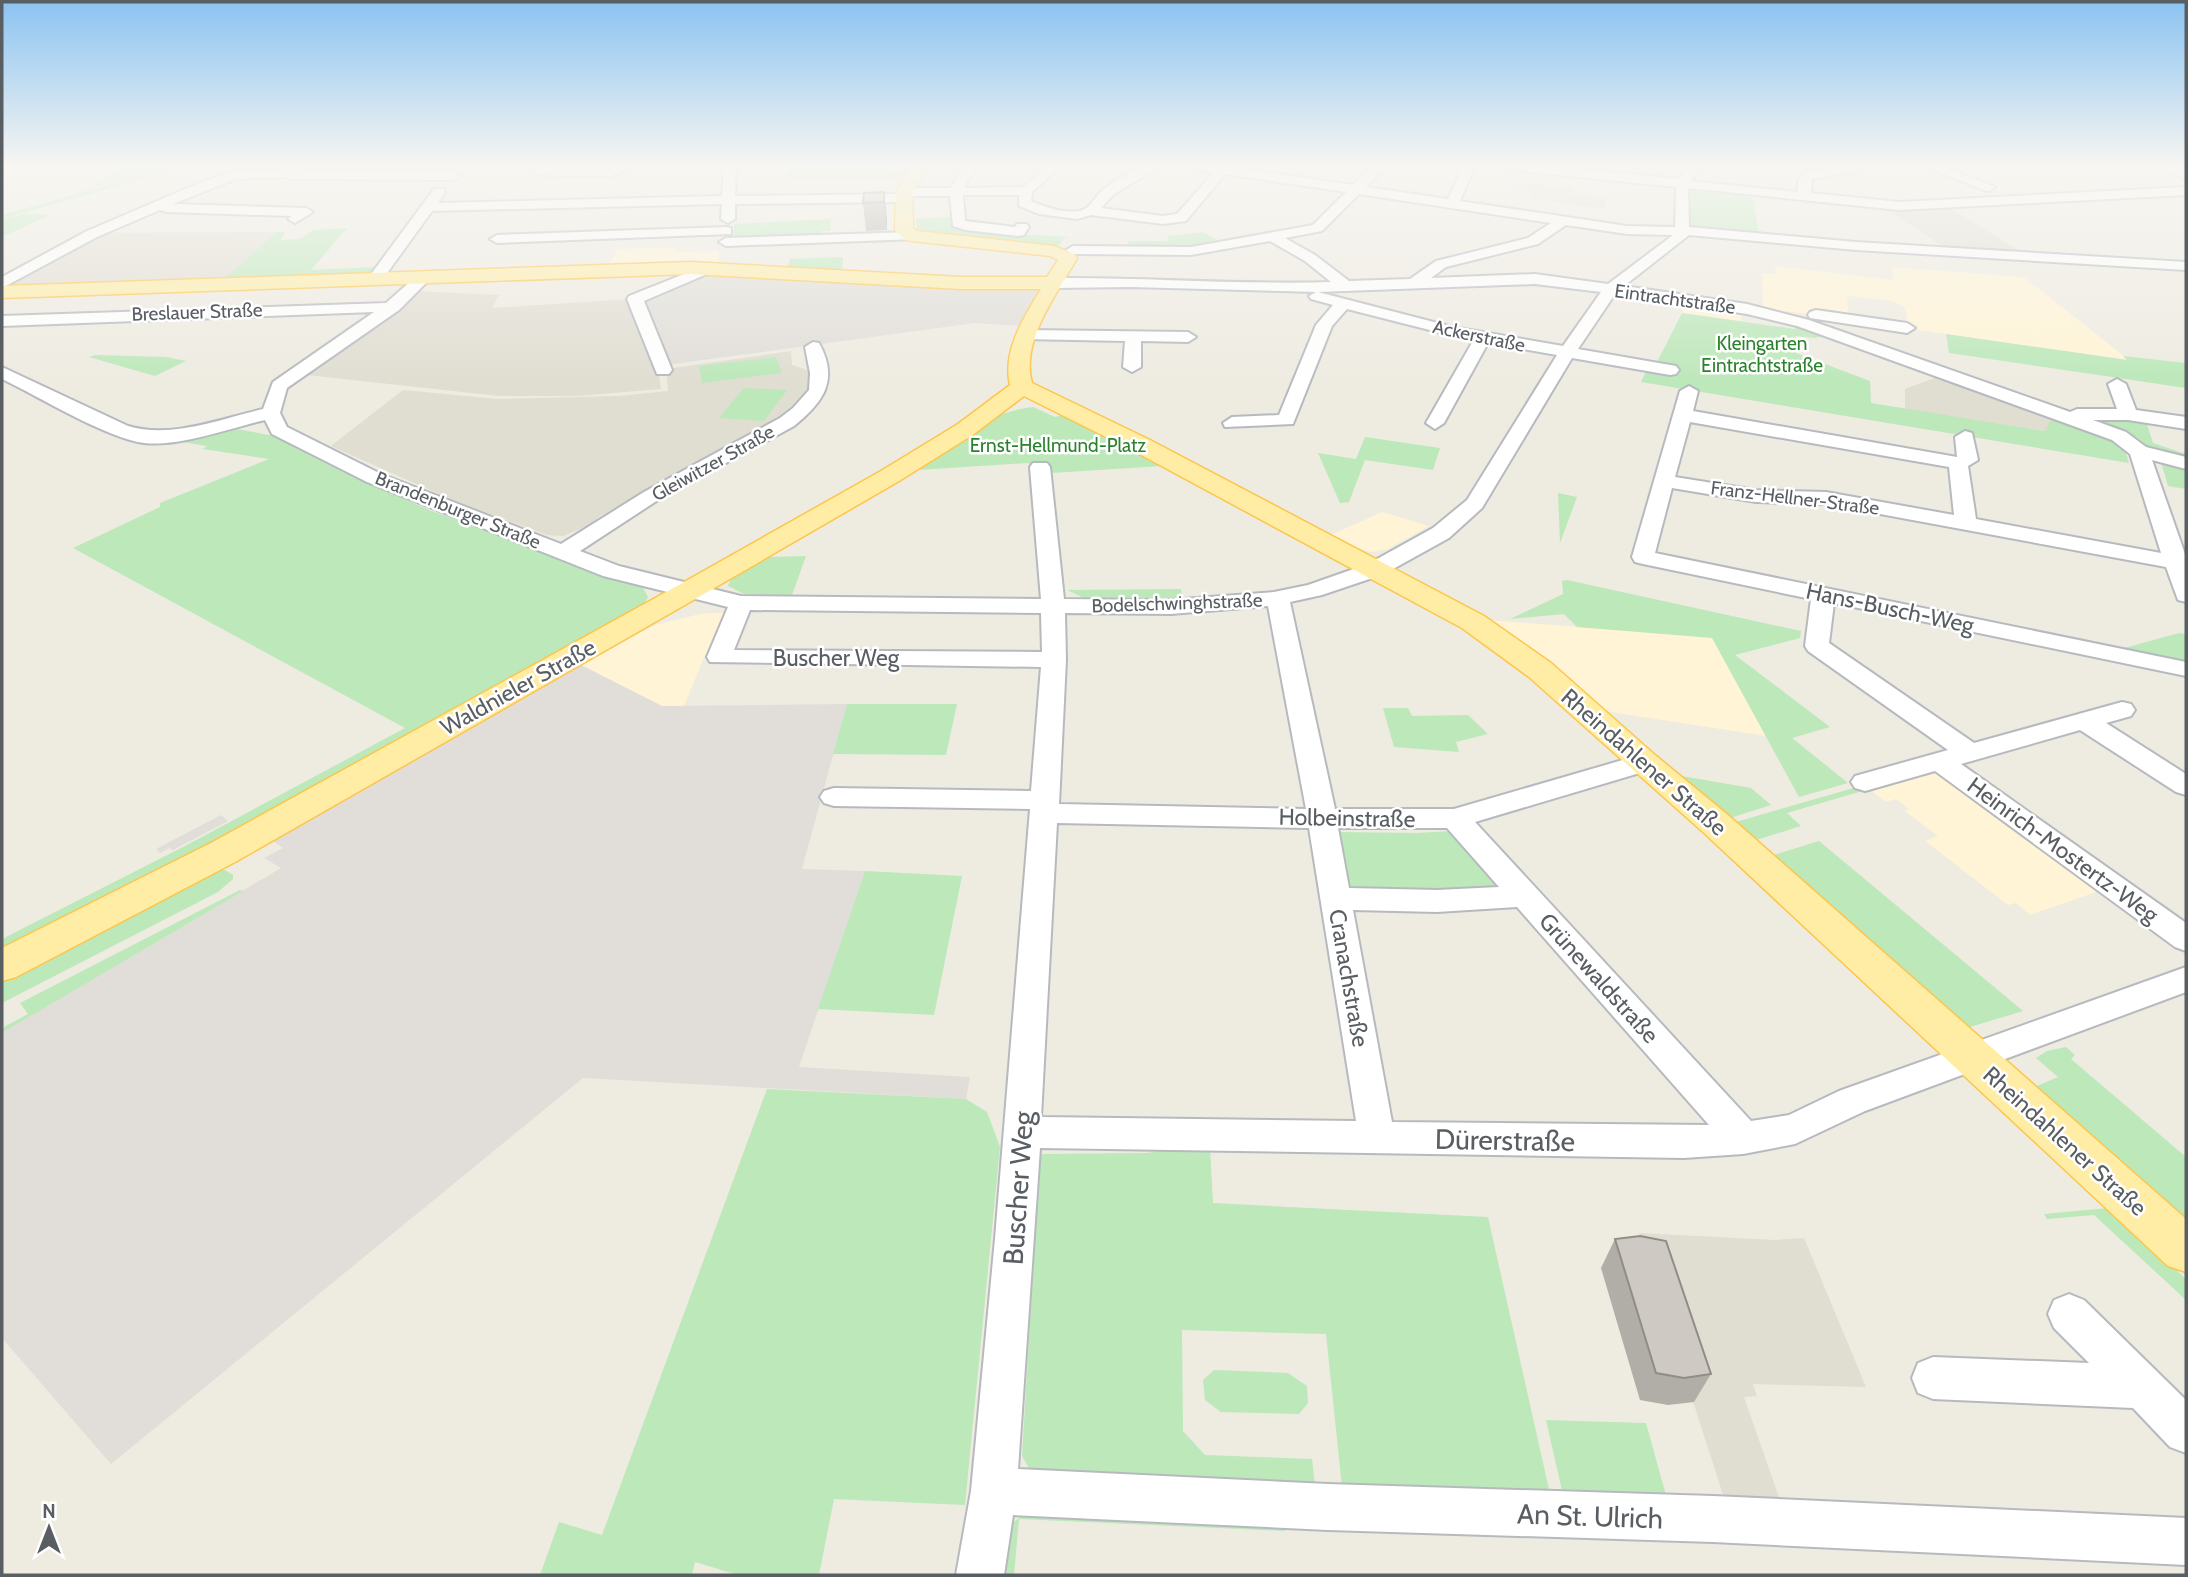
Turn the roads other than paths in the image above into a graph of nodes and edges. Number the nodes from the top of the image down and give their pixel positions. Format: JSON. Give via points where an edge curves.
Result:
{"nodes":[{"id":1,"x":726,"y":237,"type":"edge"},
{"id":2,"x":85,"y":238,"type":"edge"},
{"id":3,"x":406,"y":238,"type":"edge"},
{"id":4,"x":658,"y":238,"type":"edge"},
{"id":5,"x":928,"y":238,"type":"edge"},
{"id":6,"x":1076,"y":238,"type":"edge"},
{"id":7,"x":1275,"y":238,"type":"joint"},
{"id":8,"x":1538,"y":238,"type":"edge"},
{"id":9,"x":1679,"y":238,"type":"edge"},
{"id":10,"x":1758,"y":238,"type":"edge"},
{"id":11,"x":497,"y":239,"type":"dead end"},
{"id":12,"x":1068,"y":252,"type":"junction"},
{"id":13,"x":2186,"y":267,"type":"edge"},
{"id":14,"x":717,"y":268,"type":"junction"},
{"id":15,"x":2,"y":270,"type":"edge"},
{"id":16,"x":25,"y":270,"type":"junction"},
{"id":17,"x":425,"y":276,"type":"junction"},
{"id":18,"x":377,"y":277,"type":"junction"},
{"id":19,"x":2,"y":283,"type":"edge"},
{"id":20,"x":1054,"y":283,"type":"junction"},
{"id":21,"x":1413,"y":284,"type":"junction"},
{"id":22,"x":1611,"y":289,"type":"junction"},
{"id":23,"x":2,"y":292,"type":"edge"},
{"id":24,"x":1344,"y":295,"type":"junction"},
{"id":25,"x":393,"y":307,"type":"junction"},
{"id":26,"x":1786,"y":319,"type":"junction"},
{"id":27,"x":2,"y":321,"type":"edge"},
{"id":28,"x":35,"y":321,"type":"junction"},
{"id":29,"x":1907,"y":328,"type":"dead end"},
{"id":30,"x":13,"y":335,"type":"dead end"},
{"id":31,"x":1027,"y":335,"type":"junction"},
{"id":32,"x":1133,"y":337,"type":"junction"},
{"id":33,"x":1188,"y":337,"type":"dead end"},
{"id":34,"x":1483,"y":338,"type":"junction"},
{"id":35,"x":813,"y":347,"type":"dead end"},
{"id":36,"x":1567,"y":353,"type":"junction"},
{"id":37,"x":1132,"y":367,"type":"dead end"},
{"id":38,"x":663,"y":370,"type":"dead end"},
{"id":39,"x":1670,"y":370,"type":"dead end"},
{"id":40,"x":2,"y":372,"type":"edge"},
{"id":41,"x":2118,"y":384,"type":"dead end"},
{"id":42,"x":279,"y":386,"type":"junction"},
{"id":43,"x":1023,"y":387,"type":"junction"},
{"id":44,"x":1689,"y":391,"type":"dead end"},
{"id":45,"x":271,"y":413,"type":"junction"},
{"id":46,"x":2128,"y":414,"type":"junction"},
{"id":47,"x":1684,"y":415,"type":"junction"},
{"id":48,"x":2063,"y":416,"type":"junction"},
{"id":49,"x":1232,"y":422,"type":"dead end"},
{"id":50,"x":1434,"y":422,"type":"dead end"},
{"id":51,"x":2186,"y":423,"type":"edge"},
{"id":52,"x":193,"y":431,"type":"junction"},
{"id":53,"x":1965,"y":437,"type":"dead end"},
{"id":54,"x":2139,"y":451,"type":"junction"},
{"id":55,"x":1958,"y":463,"type":"junction"},
{"id":56,"x":2186,"y":463,"type":"edge"},
{"id":57,"x":1040,"y":467,"type":"dead end"},
{"id":58,"x":1665,"y":481,"type":"junction"},
{"id":59,"x":1966,"y":524,"type":"junction"},
{"id":60,"x":563,"y":552,"type":"junction"},
{"id":61,"x":2181,"y":563,"type":"edge"},
{"id":62,"x":1376,"y":569,"type":"junction"},
{"id":63,"x":687,"y":592,"type":"junction"},
{"id":64,"x":1823,"y":594,"type":"junction"},
{"id":65,"x":2186,"y":595,"type":"edge"},
{"id":66,"x":1274,"y":599,"type":"junction"},
{"id":67,"x":741,"y":603,"type":"junction"},
{"id":68,"x":1053,"y":606,"type":"junction"},
{"id":69,"x":1054,"y":660,"type":"junction"},
{"id":70,"x":2186,"y":669,"type":"edge"},
{"id":71,"x":2122,"y":710,"type":"dead end"},
{"id":72,"x":2083,"y":720,"type":"junction"},
{"id":73,"x":1970,"y":753,"type":"junction"},
{"id":74,"x":1940,"y":762,"type":"junction"},
{"id":75,"x":1643,"y":763,"type":"junction"},
{"id":76,"x":1865,"y":782,"type":"dead end"},
{"id":77,"x":2186,"y":786,"type":"edge"},
{"id":78,"x":834,"y":797,"type":"dead end"},
{"id":79,"x":1043,"y":807,"type":"junction"},
{"id":80,"x":1321,"y":818,"type":"junction"},
{"id":81,"x":1455,"y":818,"type":"junction"},
{"id":82,"x":1526,"y":896,"type":"junction"},
{"id":83,"x":1336,"y":900,"type":"junction"},
{"id":84,"x":2186,"y":939,"type":"edge"},
{"id":85,"x":2,"y":966,"type":"edge"},
{"id":86,"x":2186,"y":979,"type":"edge"},
{"id":87,"x":1973,"y":1058,"type":"junction"},
{"id":88,"x":1022,"y":1132,"type":"junction"},
{"id":89,"x":1377,"y":1139,"type":"junction"},
{"id":90,"x":1743,"y":1139,"type":"junction"},
{"id":91,"x":2186,"y":1250,"type":"edge"},
{"id":92,"x":2069,"y":1314,"type":"dead end"},
{"id":93,"x":1933,"y":1378,"type":"dead end"},
{"id":94,"x":2141,"y":1387,"type":"junction"},
{"id":95,"x":2186,"y":1431,"type":"edge"},
{"id":96,"x":994,"y":1491,"type":"junction"},
{"id":97,"x":2186,"y":1542,"type":"edge"},
{"id":98,"x":980,"y":1575,"type":"edge"}],
"edges":[{"from":1,"to":14,"type":"street"},
{"from":2,"to":16,"type":"street"},
{"from":3,"to":18,"type":"street"},
{"from":4,"to":11,"type":"street"},
{"from":5,"to":12,"type":"main road"},
{"from":6,"to":12,"type":"street"},
{"from":7,"to":12,"type":"street","via":[[1175,252]]},
{"from":7,"to":24,"type":"street","via":[[1310,258]]},
{"from":8,"to":21,"type":"street","via":[[1441,264]]},
{"from":9,"to":22,"type":"street","name":"Bodelschwinghstraße"},
{"from":10,"to":13,"type":"street"},
{"from":12,"to":20,"type":"main road"},
{"from":14,"to":17,"type":"main road"},
{"from":14,"to":20,"type":"main road"},
{"from":14,"to":38,"type":"street","via":[[635,299]]},
{"from":15,"to":16,"type":"street"},
{"from":16,"to":19,"type":"street"},
{"from":17,"to":18,"type":"main road"},
{"from":17,"to":25,"type":"street"},
{"from":18,"to":23,"type":"main road"},
{"from":20,"to":24,"type":"street","name":"Ackerstraße","via":[[1291,288]]},
{"from":20,"to":31,"type":"main road"},
{"from":21,"to":22,"type":"street","name":"Eintrachtstraße","via":[[1535,279]]},
{"from":21,"to":24,"type":"street","name":"Eintrachtstraße"},
{"from":22,"to":26,"type":"street","name":"Eintrachtstraße"},
{"from":22,"to":36,"type":"street","name":"Bodelschwinghstraße"},
{"from":24,"to":34,"type":"street","name":"Ackerstraße"},
{"from":24,"to":49,"type":"street","via":[[1324,325],[1286,421]]},
{"from":25,"to":28,"type":"street","name":"Breslauer Straße"},
{"from":25,"to":42,"type":"street"},
{"from":26,"to":29,"type":"street","via":[[1809,314]]},
{"from":26,"to":48,"type":"street","name":"Eintrachtstraße"},
{"from":27,"to":28,"type":"street","name":"Breslauer Straße"},
{"from":28,"to":30,"type":"street"},
{"from":31,"to":32,"type":"street"},
{"from":31,"to":43,"type":"main road","via":[[1017,377]]},
{"from":32,"to":33,"type":"street"},
{"from":32,"to":37,"type":"street"},
{"from":34,"to":36,"type":"street","name":"Ackerstraße"},
{"from":34,"to":50,"type":"street"},
{"from":35,"to":60,"type":"street","name":"Gleiwitzer Straße","via":[[820,391],[804,409]]},
{"from":36,"to":39,"type":"street","name":"Ackerstraße"},
{"from":36,"to":62,"type":"street","name":"Bodelschwinghstraße","via":[[1475,504],[1441,533]]},
{"from":40,"to":52,"type":"street","via":[[121,430],[168,437]]},
{"from":41,"to":46,"type":"street"},
{"from":42,"to":45,"type":"street"},
{"from":42,"to":52,"type":"street"},
{"from":43,"to":62,"type":"main road","name":"Rheindahlener Straße"},
{"from":43,"to":63,"type":"main road","name":"Waldnieler Straße","via":[[890,476]]},
{"from":44,"to":47,"type":"street"},
{"from":45,"to":52,"type":"street"},
{"from":45,"to":60,"type":"street","name":"Brandenburger Straße","via":[[279,430],[374,478]]},
{"from":46,"to":48,"type":"street"},
{"from":46,"to":51,"type":"street"},
{"from":47,"to":55,"type":"street"},
{"from":47,"to":58,"type":"street"},
{"from":48,"to":54,"type":"street","name":"Eintrachtstraße","via":[[2119,436]]},
{"from":53,"to":55,"type":"street","via":[[1968,460]]},
{"from":54,"to":56,"type":"street","name":"Eintrachtstraße"},
{"from":54,"to":61,"type":"street"},
{"from":55,"to":59,"type":"street"},
{"from":57,"to":68,"type":"street","name":"Buscher Weg"},
{"from":58,"to":59,"type":"street","name":"Franz-Hellner-Straße","via":[[1756,496],[1826,498]]},
{"from":58,"to":64,"type":"street","name":"Hans-Busch-Weg","via":[[1643,557]]},
{"from":59,"to":61,"type":"street","name":"Franz-Hellner-Straße"},
{"from":60,"to":63,"type":"street","name":"Brandenburger Straße"},
{"from":61,"to":65,"type":"street"},
{"from":62,"to":66,"type":"street","name":"Bodelschwinghstraße"},
{"from":62,"to":75,"type":"main road","name":"Rheindahlener Straße","via":[[1473,622],[1531,663]]},
{"from":63,"to":67,"type":"street","name":"Bodelschwinghstraße"},
{"from":63,"to":85,"type":"main road","name":"Waldnieler Straße","via":[[224,852]]},
{"from":64,"to":70,"type":"street","name":"Hans-Busch-Weg"},
{"from":64,"to":73,"type":"street","via":[[1817,646]]},
{"from":66,"to":68,"type":"street","name":"Bodelschwinghstraße","via":[[1171,607]]},
{"from":66,"to":80,"type":"street","name":"Cranachstraße","via":[[1283,618]]},
{"from":67,"to":68,"type":"street","name":"Bodelschwinghstraße"},
{"from":67,"to":69,"type":"street","name":"Buscher Weg","via":[[719,657]]},
{"from":68,"to":69,"type":"street","name":"Buscher Weg"},
{"from":69,"to":79,"type":"street","name":"Buscher Weg"},
{"from":71,"to":72,"type":"street"},
{"from":72,"to":73,"type":"street"},
{"from":72,"to":77,"type":"street"},
{"from":73,"to":74,"type":"street"},
{"from":74,"to":76,"type":"street"},
{"from":74,"to":84,"type":"street","name":"Heinrich-Mostertz-Weg"},
{"from":75,"to":81,"type":"street","name":"Holbeinstraße"},
{"from":75,"to":87,"type":"main road","name":"Rheindahlener Straße"},
{"from":78,"to":79,"type":"street"},
{"from":79,"to":80,"type":"street","name":"Holbeinstraße"},
{"from":79,"to":88,"type":"street","name":"Buscher Weg"},
{"from":80,"to":81,"type":"street","name":"Holbeinstraße"},
{"from":80,"to":83,"type":"street","name":"Cranachstraße"},
{"from":81,"to":82,"type":"street","name":"Grünewaldstraße"},
{"from":82,"to":83,"type":"street"},
{"from":82,"to":90,"type":"street","name":"Grünewaldstraße"},
{"from":83,"to":89,"type":"street","name":"Cranachstraße"},
{"from":86,"to":87,"type":"street","name":"Dürerstraße"},
{"from":87,"to":90,"type":"street","name":"Dürerstraße","via":[[1852,1101],[1795,1129]]},
{"from":87,"to":91,"type":"main road","name":"Rheindahlener Straße"},
{"from":88,"to":89,"type":"street","name":"Dürerstraße"},
{"from":88,"to":96,"type":"street","name":"Buscher Weg"},
{"from":89,"to":90,"type":"street","name":"Dürerstraße"},
{"from":92,"to":94,"type":"street"},
{"from":93,"to":94,"type":"street"},
{"from":94,"to":95,"type":"street"},
{"from":96,"to":97,"type":"street","name":"An St. Ulrich"},
{"from":96,"to":98,"type":"street","name":"Buscher Weg"}]}
